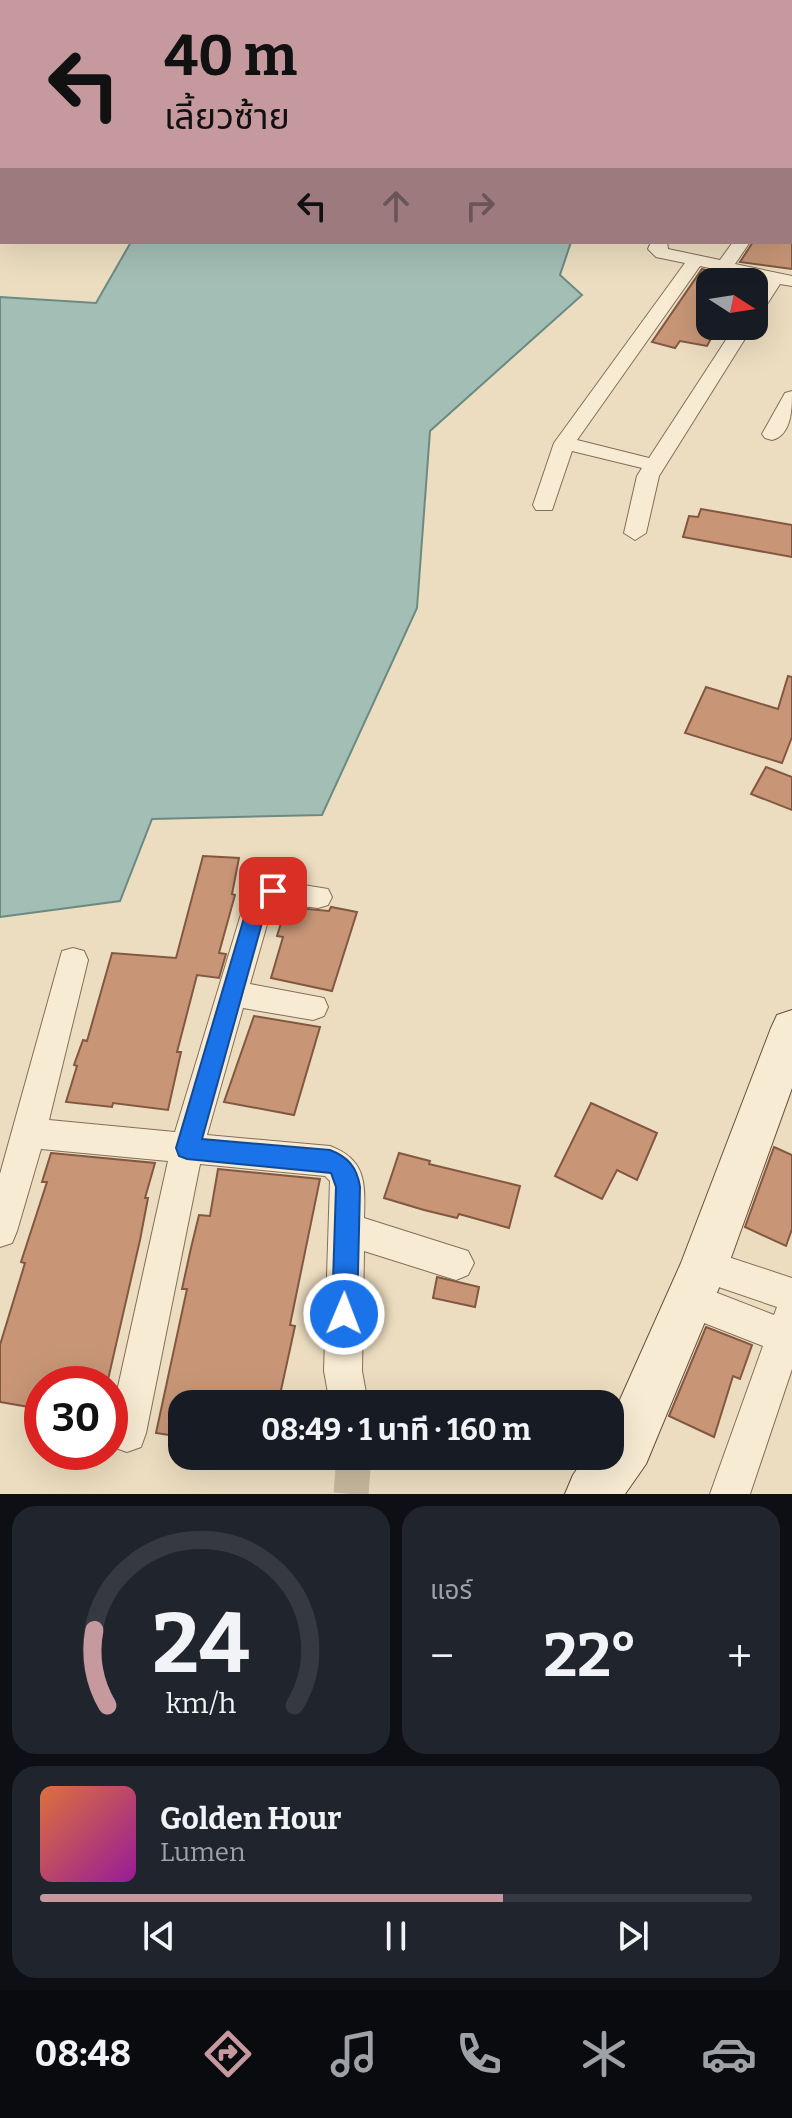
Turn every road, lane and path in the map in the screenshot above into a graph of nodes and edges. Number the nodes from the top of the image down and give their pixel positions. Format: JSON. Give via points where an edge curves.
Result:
{"nodes":[{"id":1,"x":658,"y":244,"type":"edge"},
{"id":2,"x":741,"y":244,"type":"edge"},
{"id":3,"x":695,"y":261,"type":"junction"},
{"id":4,"x":724,"y":267,"type":"junction"},
{"id":5,"x":784,"y":279,"type":"edge"},
{"id":6,"x":768,"y":296,"type":"edge"},
{"id":7,"x":735,"y":340,"type":"edge"},
{"id":8,"x":792,"y":397,"type":"edge"},
{"id":9,"x":772,"y":434,"type":"dead end"},
{"id":10,"x":564,"y":443,"type":"junction"},
{"id":11,"x":654,"y":465,"type":"junction"},
{"id":12,"x":544,"y":505,"type":"dead end"},
{"id":13,"x":635,"y":533,"type":"dead end"},
{"id":14,"x":318,"y":897,"type":"dead end"},
{"id":15,"x":73,"y":960,"type":"dead end"},
{"id":16,"x":232,"y":994,"type":"junction"},
{"id":17,"x":313,"y":1007,"type":"dead end"},
{"id":18,"x":792,"y":1028,"type":"edge"},
{"id":19,"x":782,"y":1084,"type":"edge"},
{"id":20,"x":29,"y":1133,"type":"junction"},
{"id":21,"x":187,"y":1148,"type":"junction"},
{"id":22,"x":346,"y":1229,"type":"junction"},
{"id":23,"x":0,"y":1231,"type":"edge"},
{"id":24,"x":456,"y":1263,"type":"dead end"},
{"id":25,"x":697,"y":1283,"type":"junction"},
{"id":26,"x":790,"y":1317,"type":"edge"},
{"id":27,"x":346,"y":1390,"type":"edge"},
{"id":28,"x":128,"y":1428,"type":"edge"},
{"id":29,"x":734,"y":1493,"type":"edge"},
{"id":30,"x":592,"y":1494,"type":"edge"}],
"edges":[{"from":1,"to":3,"type":"street","via":[[662,253]]},
{"from":2,"to":4,"type":"street"},
{"from":3,"to":4,"type":"street"},
{"from":3,"to":10,"type":"street"},
{"from":4,"to":5,"type":"street"},
{"from":5,"to":6,"type":"street"},
{"from":7,"to":11,"type":"street"},
{"from":8,"to":9,"type":"street"},
{"from":10,"to":11,"type":"street"},
{"from":10,"to":12,"type":"street"},
{"from":11,"to":13,"type":"street"},
{"from":14,"to":16,"type":"street","via":[[273,891],[259,901]]},
{"from":15,"to":20,"type":"street"},
{"from":16,"to":17,"type":"street"},
{"from":16,"to":21,"type":"street"},
{"from":18,"to":19,"type":"street"},
{"from":19,"to":25,"type":"street"},
{"from":20,"to":21,"type":"street"},
{"from":20,"to":23,"type":"street"},
{"from":21,"to":22,"type":"street","via":[[330,1161],[346,1175]]},
{"from":21,"to":28,"type":"street"},
{"from":22,"to":24,"type":"street"},
{"from":22,"to":27,"type":"street"},
{"from":25,"to":26,"type":"street"},
{"from":25,"to":30,"type":"street","via":[[627,1445]]},
{"from":26,"to":29,"type":"street"}]}
